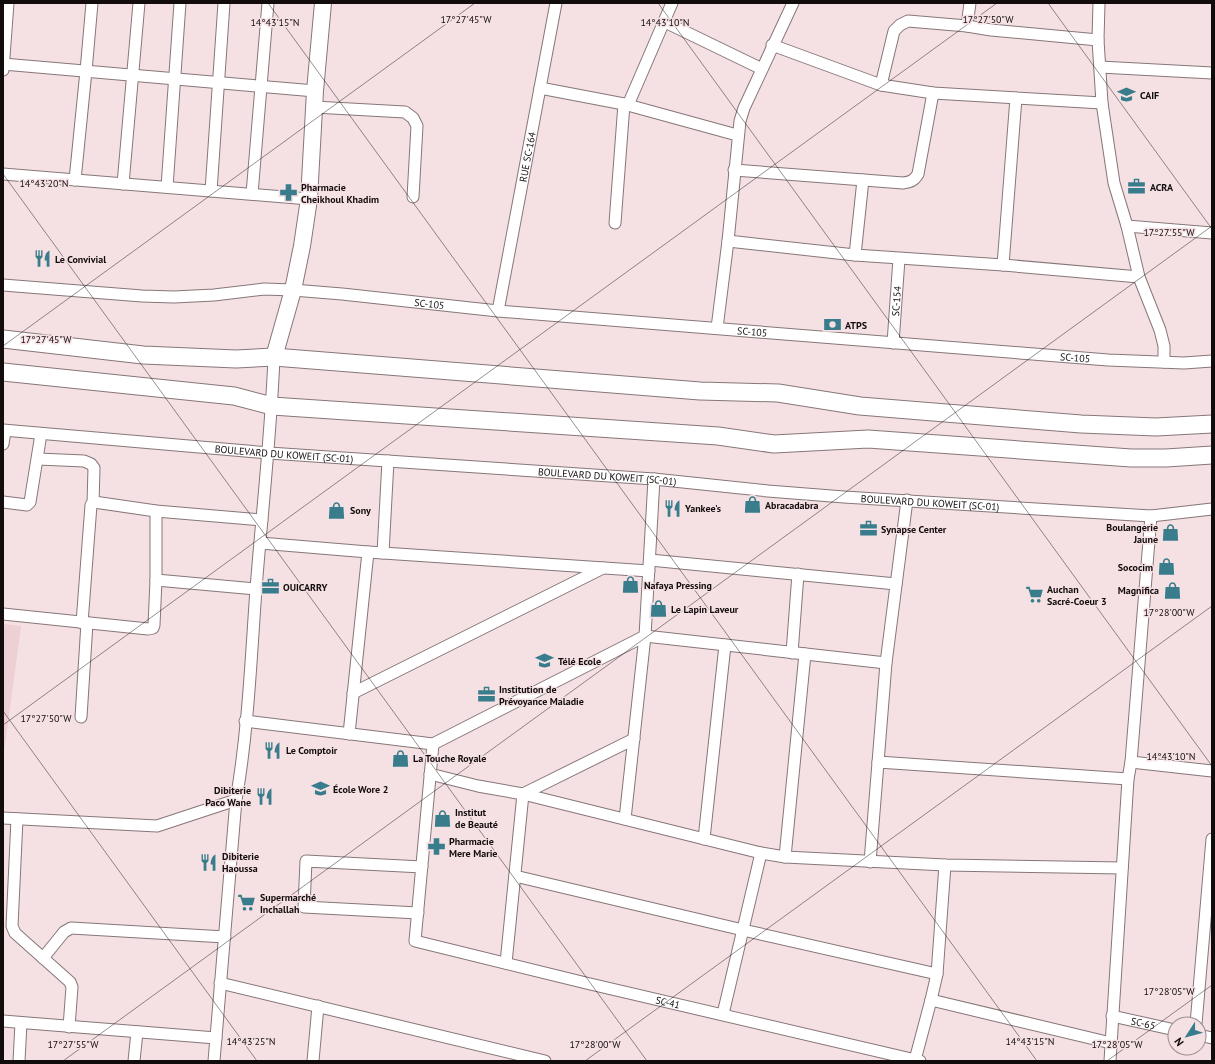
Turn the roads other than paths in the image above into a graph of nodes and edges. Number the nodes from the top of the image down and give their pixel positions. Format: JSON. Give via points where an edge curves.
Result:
{"nodes":[{"id":1,"x":8,"y":3,"type":"edge"},
{"id":2,"x":92,"y":3,"type":"edge"},
{"id":3,"x":139,"y":3,"type":"edge"},
{"id":4,"x":180,"y":3,"type":"edge"},
{"id":5,"x":224,"y":3,"type":"edge"},
{"id":6,"x":268,"y":3,"type":"edge"},
{"id":7,"x":324,"y":3,"type":"edge"},
{"id":8,"x":556,"y":3,"type":"edge"},
{"id":9,"x":672,"y":3,"type":"edge"},
{"id":10,"x":793,"y":3,"type":"edge"},
{"id":11,"x":970,"y":3,"type":"edge"},
{"id":12,"x":1099,"y":3,"type":"edge"},
{"id":13,"x":665,"y":22,"type":"junction"},
{"id":14,"x":967,"y":26,"type":"junction"},
{"id":15,"x":1098,"y":40,"type":"junction"},
{"id":16,"x":772,"y":45,"type":"junction"},
{"id":17,"x":3,"y":64,"type":"edge"},
{"id":18,"x":1100,"y":67,"type":"junction"},
{"id":19,"x":762,"y":69,"type":"junction"},
{"id":20,"x":3,"y":70,"type":"edge"},
{"id":21,"x":86,"y":71,"type":"junction"},
{"id":22,"x":1212,"y":73,"type":"edge"},
{"id":23,"x":132,"y":75,"type":"junction"},
{"id":24,"x":175,"y":79,"type":"junction"},
{"id":25,"x":218,"y":82,"type":"junction"},
{"id":26,"x":882,"y":85,"type":"junction"},
{"id":27,"x":261,"y":86,"type":"junction"},
{"id":28,"x":540,"y":88,"type":"junction"},
{"id":29,"x":315,"y":91,"type":"junction"},
{"id":30,"x":933,"y":93,"type":"junction"},
{"id":31,"x":1016,"y":98,"type":"junction"},
{"id":32,"x":1102,"y":103,"type":"junction"},
{"id":33,"x":626,"y":104,"type":"junction"},
{"id":34,"x":314,"y":107,"type":"junction"},
{"id":35,"x":738,"y":135,"type":"junction"},
{"id":36,"x":734,"y":170,"type":"junction"},
{"id":37,"x":3,"y":174,"type":"edge"},
{"id":38,"x":75,"y":180,"type":"junction"},
{"id":39,"x":862,"y":180,"type":"junction"},
{"id":40,"x":123,"y":184,"type":"junction"},
{"id":41,"x":168,"y":188,"type":"junction"},
{"id":42,"x":211,"y":191,"type":"junction"},
{"id":43,"x":252,"y":194,"type":"junction"},
{"id":44,"x":413,"y":197,"type":"dead end"},
{"id":45,"x":309,"y":199,"type":"junction"},
{"id":46,"x":615,"y":222,"type":"dead end"},
{"id":47,"x":1127,"y":226,"type":"junction"},
{"id":48,"x":1212,"y":233,"type":"edge"},
{"id":49,"x":728,"y":241,"type":"junction"},
{"id":50,"x":855,"y":255,"type":"junction"},
{"id":51,"x":899,"y":259,"type":"junction"},
{"id":52,"x":1003,"y":265,"type":"junction"},
{"id":53,"x":1139,"y":277,"type":"junction"},
{"id":54,"x":3,"y":285,"type":"edge"},
{"id":55,"x":292,"y":290,"type":"junction"},
{"id":56,"x":498,"y":311,"type":"junction"},
{"id":57,"x":718,"y":328,"type":"junction"},
{"id":58,"x":3,"y":339,"type":"edge"},
{"id":59,"x":893,"y":343,"type":"junction"},
{"id":60,"x":274,"y":357,"type":"junction"},
{"id":61,"x":1212,"y":361,"type":"edge"},
{"id":62,"x":1164,"y":362,"type":"junction"},
{"id":63,"x":3,"y":372,"type":"edge"},
{"id":64,"x":272,"y":406,"type":"junction"},
{"id":65,"x":1212,"y":424,"type":"edge"},
{"id":66,"x":4,"y":431,"type":"edge"},
{"id":67,"x":42,"y":434,"type":"junction"},
{"id":68,"x":3,"y":444,"type":"edge"},
{"id":69,"x":269,"y":453,"type":"junction"},
{"id":70,"x":1212,"y":455,"type":"edge"},
{"id":71,"x":38,"y":459,"type":"junction"},
{"id":72,"x":388,"y":461,"type":"junction"},
{"id":73,"x":654,"y":479,"type":"junction"},
{"id":74,"x":907,"y":500,"type":"junction"},
{"id":75,"x":3,"y":502,"type":"edge"},
{"id":76,"x":93,"y":504,"type":"junction"},
{"id":77,"x":1212,"y":509,"type":"edge"},
{"id":78,"x":156,"y":511,"type":"junction"},
{"id":79,"x":1151,"y":516,"type":"junction"},
{"id":80,"x":262,"y":520,"type":"junction"},
{"id":81,"x":260,"y":544,"type":"junction"},
{"id":82,"x":368,"y":552,"type":"junction"},
{"id":83,"x":383,"y":553,"type":"junction"},
{"id":84,"x":649,"y":565,"type":"junction"},
{"id":85,"x":604,"y":568,"type":"junction"},
{"id":86,"x":798,"y":574,"type":"junction"},
{"id":87,"x":156,"y":580,"type":"junction"},
{"id":88,"x":896,"y":584,"type":"junction"},
{"id":89,"x":256,"y":589,"type":"junction"},
{"id":90,"x":3,"y":614,"type":"edge"},
{"id":91,"x":85,"y":623,"type":"junction"},
{"id":92,"x":645,"y":636,"type":"junction"},
{"id":93,"x":725,"y":645,"type":"junction"},
{"id":94,"x":792,"y":653,"type":"junction"},
{"id":95,"x":805,"y":654,"type":"junction"},
{"id":96,"x":886,"y":664,"type":"junction"},
{"id":97,"x":353,"y":693,"type":"junction"},
{"id":98,"x":81,"y":717,"type":"dead end"},
{"id":99,"x":246,"y":721,"type":"junction"},
{"id":100,"x":349,"y":734,"type":"junction"},
{"id":101,"x":634,"y":739,"type":"junction"},
{"id":102,"x":433,"y":744,"type":"junction"},
{"id":103,"x":878,"y":762,"type":"junction"},
{"id":104,"x":1131,"y":762,"type":"junction"},
{"id":105,"x":1212,"y":771,"type":"edge"},
{"id":106,"x":430,"y":774,"type":"junction"},
{"id":107,"x":1128,"y":779,"type":"junction"},
{"id":108,"x":523,"y":794,"type":"junction"},
{"id":109,"x":236,"y":800,"type":"junction"},
{"id":110,"x":3,"y":818,"type":"edge"},
{"id":111,"x":17,"y":819,"type":"junction"},
{"id":112,"x":625,"y":820,"type":"junction"},
{"id":113,"x":704,"y":839,"type":"junction"},
{"id":114,"x":1212,"y":839,"type":"edge"},
{"id":115,"x":1212,"y":852,"type":"edge"},
{"id":116,"x":761,"y":853,"type":"junction"},
{"id":117,"x":785,"y":856,"type":"junction"},
{"id":118,"x":870,"y":862,"type":"junction"},
{"id":119,"x":945,"y":865,"type":"junction"},
{"id":120,"x":422,"y":867,"type":"junction"},
{"id":121,"x":1122,"y":868,"type":"junction"},
{"id":122,"x":515,"y":876,"type":"junction"},
{"id":123,"x":418,"y":913,"type":"junction"},
{"id":124,"x":743,"y":930,"type":"junction"},
{"id":125,"x":225,"y":937,"type":"junction"},
{"id":126,"x":1207,"y":943,"type":"edge"},
{"id":127,"x":43,"y":958,"type":"junction"},
{"id":128,"x":506,"y":963,"type":"junction"},
{"id":129,"x":937,"y":974,"type":"junction"},
{"id":130,"x":220,"y":983,"type":"junction"},
{"id":131,"x":932,"y":1000,"type":"junction"},
{"id":132,"x":318,"y":1006,"type":"junction"},
{"id":133,"x":723,"y":1014,"type":"junction"},
{"id":134,"x":1112,"y":1016,"type":"junction"},
{"id":135,"x":1197,"y":1016,"type":"edge"},
{"id":136,"x":3,"y":1021,"type":"edge"},
{"id":137,"x":20,"y":1023,"type":"junction"},
{"id":138,"x":69,"y":1027,"type":"junction"},
{"id":139,"x":1167,"y":1028,"type":"edge"},
{"id":140,"x":137,"y":1032,"type":"junction"},
{"id":141,"x":216,"y":1038,"type":"junction"},
{"id":142,"x":1111,"y":1042,"type":"junction"},
{"id":143,"x":918,"y":1060,"type":"edge"},
{"id":144,"x":19,"y":1061,"type":"edge"},
{"id":145,"x":134,"y":1061,"type":"edge"},
{"id":146,"x":214,"y":1061,"type":"edge"},
{"id":147,"x":313,"y":1061,"type":"edge"},
{"id":148,"x":545,"y":1061,"type":"edge"},
{"id":149,"x":1110,"y":1061,"type":"edge"}],
"edges":[{"from":1,"to":17,"type":"street"},
{"from":2,"to":21,"type":"street"},
{"from":3,"to":23,"type":"street"},
{"from":4,"to":24,"type":"street"},
{"from":5,"to":25,"type":"street"},
{"from":6,"to":27,"type":"street"},
{"from":7,"to":29,"type":"street"},
{"from":8,"to":28,"type":"street","name":"RUE SC-164"},
{"from":9,"to":13,"type":"street"},
{"from":10,"to":16,"type":"street"},
{"from":11,"to":14,"type":"street"},
{"from":12,"to":15,"type":"street"},
{"from":13,"to":19,"type":"street"},
{"from":13,"to":33,"type":"street"},
{"from":14,"to":15,"type":"street"},
{"from":14,"to":26,"type":"street","via":[[917,21],[908,21],[900,25],[894,31]]},
{"from":15,"to":18,"type":"street"},
{"from":16,"to":19,"type":"street"},
{"from":16,"to":26,"type":"street"},
{"from":17,"to":20,"type":"street"},
{"from":17,"to":21,"type":"street"},
{"from":18,"to":22,"type":"street"},
{"from":18,"to":32,"type":"street"},
{"from":19,"to":35,"type":"street","via":[[744,108]]},
{"from":21,"to":23,"type":"street"},
{"from":21,"to":38,"type":"street"},
{"from":23,"to":24,"type":"street"},
{"from":23,"to":40,"type":"street"},
{"from":24,"to":25,"type":"street"},
{"from":24,"to":41,"type":"street"},
{"from":25,"to":27,"type":"street"},
{"from":25,"to":42,"type":"street"},
{"from":26,"to":30,"type":"street"},
{"from":27,"to":29,"type":"street"},
{"from":27,"to":43,"type":"street"},
{"from":28,"to":33,"type":"street"},
{"from":28,"to":56,"type":"street","name":"RUE SC-164"},
{"from":29,"to":34,"type":"street"},
{"from":30,"to":31,"type":"street"},
{"from":30,"to":39,"type":"street","via":[[916,178],[903,183]]},
{"from":31,"to":32,"type":"street"},
{"from":31,"to":52,"type":"street"},
{"from":32,"to":47,"type":"street","via":[[1114,183]]},
{"from":33,"to":35,"type":"street"},
{"from":33,"to":46,"type":"street"},
{"from":34,"to":44,"type":"street","via":[[405,112],[413,118],[417,126]]},
{"from":34,"to":45,"type":"street"},
{"from":35,"to":36,"type":"street"},
{"from":36,"to":39,"type":"street"},
{"from":36,"to":49,"type":"street"},
{"from":37,"to":38,"type":"street"},
{"from":38,"to":40,"type":"street"},
{"from":39,"to":50,"type":"street"},
{"from":40,"to":41,"type":"street"},
{"from":41,"to":42,"type":"street"},
{"from":42,"to":43,"type":"street"},
{"from":43,"to":45,"type":"street"},
{"from":45,"to":55,"type":"street"},
{"from":47,"to":48,"type":"street"},
{"from":47,"to":53,"type":"street"},
{"from":49,"to":50,"type":"street"},
{"from":49,"to":57,"type":"street"},
{"from":50,"to":51,"type":"street"},
{"from":51,"to":52,"type":"street"},
{"from":51,"to":59,"type":"street","name":"SC-154"},
{"from":52,"to":53,"type":"street"},
{"from":53,"to":62,"type":"street","via":[[1160,330]]},
{"from":54,"to":55,"type":"street","name":"SC-105","via":[[174,297],[264,289]]},
{"from":55,"to":56,"type":"street","name":"SC-105"},
{"from":55,"to":60,"type":"street"},
{"from":56,"to":57,"type":"street","name":"SC-105"},
{"from":57,"to":59,"type":"street","name":"SC-105"},
{"from":58,"to":60,"type":"main road","via":[[143,355],[236,359]]},
{"from":59,"to":62,"type":"street","name":"SC-105"},
{"from":60,"to":64,"type":"street"},
{"from":60,"to":65,"type":"main road","via":[[700,391],[778,393],[860,406],[1081,424],[1156,427]]},
{"from":61,"to":62,"type":"street","name":"SC-105"},
{"from":63,"to":64,"type":"main road","via":[[234,396]]},
{"from":64,"to":69,"type":"street"},
{"from":64,"to":70,"type":"main road","via":[[718,436],[774,444],[868,439],[1131,458]]},
{"from":66,"to":67,"type":"street","name":"BOULEVARD DU KOWEIT (SC-01)"},
{"from":66,"to":68,"type":"street"},
{"from":67,"to":69,"type":"street","name":"BOULEVARD DU KOWEIT (SC-01)"},
{"from":67,"to":71,"type":"street"},
{"from":69,"to":72,"type":"street","name":"BOULEVARD DU KOWEIT (SC-01)"},
{"from":69,"to":80,"type":"street"},
{"from":71,"to":75,"type":"street","via":[[30,502],[27,505]]},
{"from":71,"to":76,"type":"street","via":[[84,461],[91,464],[94,468]]},
{"from":72,"to":73,"type":"street","name":"BOULEVARD DU KOWEIT (SC-01)"},
{"from":72,"to":83,"type":"street"},
{"from":73,"to":74,"type":"street","name":"BOULEVARD DU KOWEIT (SC-01)","via":[[768,491]]},
{"from":73,"to":84,"type":"street"},
{"from":74,"to":79,"type":"street","name":"BOULEVARD DU KOWEIT (SC-01)"},
{"from":74,"to":88,"type":"street"},
{"from":76,"to":78,"type":"street","via":[[94,502]]},
{"from":76,"to":91,"type":"street"},
{"from":77,"to":79,"type":"street","name":"BOULEVARD DU KOWEIT (SC-01)"},
{"from":78,"to":80,"type":"street"},
{"from":78,"to":87,"type":"street"},
{"from":79,"to":104,"type":"street"},
{"from":80,"to":81,"type":"street"},
{"from":81,"to":82,"type":"street"},
{"from":81,"to":89,"type":"street"},
{"from":82,"to":83,"type":"street"},
{"from":82,"to":97,"type":"street"},
{"from":83,"to":85,"type":"street"},
{"from":84,"to":85,"type":"street"},
{"from":84,"to":86,"type":"street"},
{"from":84,"to":92,"type":"street"},
{"from":85,"to":97,"type":"street"},
{"from":86,"to":88,"type":"street"},
{"from":86,"to":94,"type":"street"},
{"from":87,"to":89,"type":"street"},
{"from":87,"to":91,"type":"street","via":[[153,628]]},
{"from":88,"to":96,"type":"street"},
{"from":89,"to":99,"type":"street"},
{"from":90,"to":91,"type":"street"},
{"from":91,"to":98,"type":"street"},
{"from":92,"to":93,"type":"street"},
{"from":92,"to":101,"type":"street"},
{"from":92,"to":102,"type":"street"},
{"from":93,"to":94,"type":"street"},
{"from":93,"to":113,"type":"street"},
{"from":94,"to":95,"type":"street"},
{"from":95,"to":96,"type":"street"},
{"from":95,"to":117,"type":"street"},
{"from":96,"to":103,"type":"street"},
{"from":97,"to":100,"type":"street"},
{"from":99,"to":100,"type":"street"},
{"from":99,"to":109,"type":"street"},
{"from":100,"to":102,"type":"street"},
{"from":101,"to":108,"type":"street"},
{"from":101,"to":112,"type":"street"},
{"from":102,"to":106,"type":"street"},
{"from":103,"to":107,"type":"street"},
{"from":103,"to":118,"type":"street"},
{"from":104,"to":105,"type":"street"},
{"from":104,"to":107,"type":"street"},
{"from":106,"to":108,"type":"street"},
{"from":106,"to":120,"type":"street"},
{"from":107,"to":121,"type":"street"},
{"from":108,"to":112,"type":"street"},
{"from":108,"to":122,"type":"street"},
{"from":109,"to":111,"type":"street","via":[[157,826]]},
{"from":109,"to":125,"type":"street"},
{"from":110,"to":111,"type":"street"},
{"from":111,"to":127,"type":"street","via":[[12,926],[15,933]]},
{"from":112,"to":113,"type":"street"},
{"from":113,"to":116,"type":"street"},
{"from":114,"to":115,"type":"street"},
{"from":115,"to":126,"type":"street"},
{"from":116,"to":117,"type":"street"},
{"from":116,"to":124,"type":"street"},
{"from":117,"to":118,"type":"street"},
{"from":118,"to":119,"type":"street"},
{"from":119,"to":121,"type":"street"},
{"from":119,"to":129,"type":"street"},
{"from":120,"to":123,"type":"street"},
{"from":120,"to":123,"type":"street","via":[[306,861],[304,907]]},
{"from":121,"to":134,"type":"street"},
{"from":122,"to":124,"type":"street"},
{"from":122,"to":128,"type":"street"},
{"from":123,"to":128,"type":"street","name":"SC-41","via":[[416,941]]},
{"from":124,"to":129,"type":"street"},
{"from":124,"to":133,"type":"street"},
{"from":125,"to":127,"type":"street","via":[[70,928]]},
{"from":125,"to":130,"type":"street"},
{"from":126,"to":135,"type":"street"},
{"from":127,"to":138,"type":"street","via":[[66,978],[72,988]]},
{"from":128,"to":133,"type":"street","name":"SC-41"},
{"from":129,"to":131,"type":"street"},
{"from":130,"to":132,"type":"street"},
{"from":130,"to":141,"type":"street"},
{"from":131,"to":142,"type":"street"},
{"from":131,"to":143,"type":"street"},
{"from":132,"to":147,"type":"street"},
{"from":132,"to":148,"type":"street"},
{"from":133,"to":143,"type":"street","name":"SC-41"},
{"from":134,"to":139,"type":"street","name":"SC-65"},
{"from":134,"to":142,"type":"street"},
{"from":136,"to":137,"type":"street"},
{"from":137,"to":138,"type":"street"},
{"from":137,"to":144,"type":"street"},
{"from":138,"to":140,"type":"street"},
{"from":140,"to":141,"type":"street"},
{"from":140,"to":145,"type":"street"},
{"from":141,"to":146,"type":"street"},
{"from":142,"to":149,"type":"street"}]}
